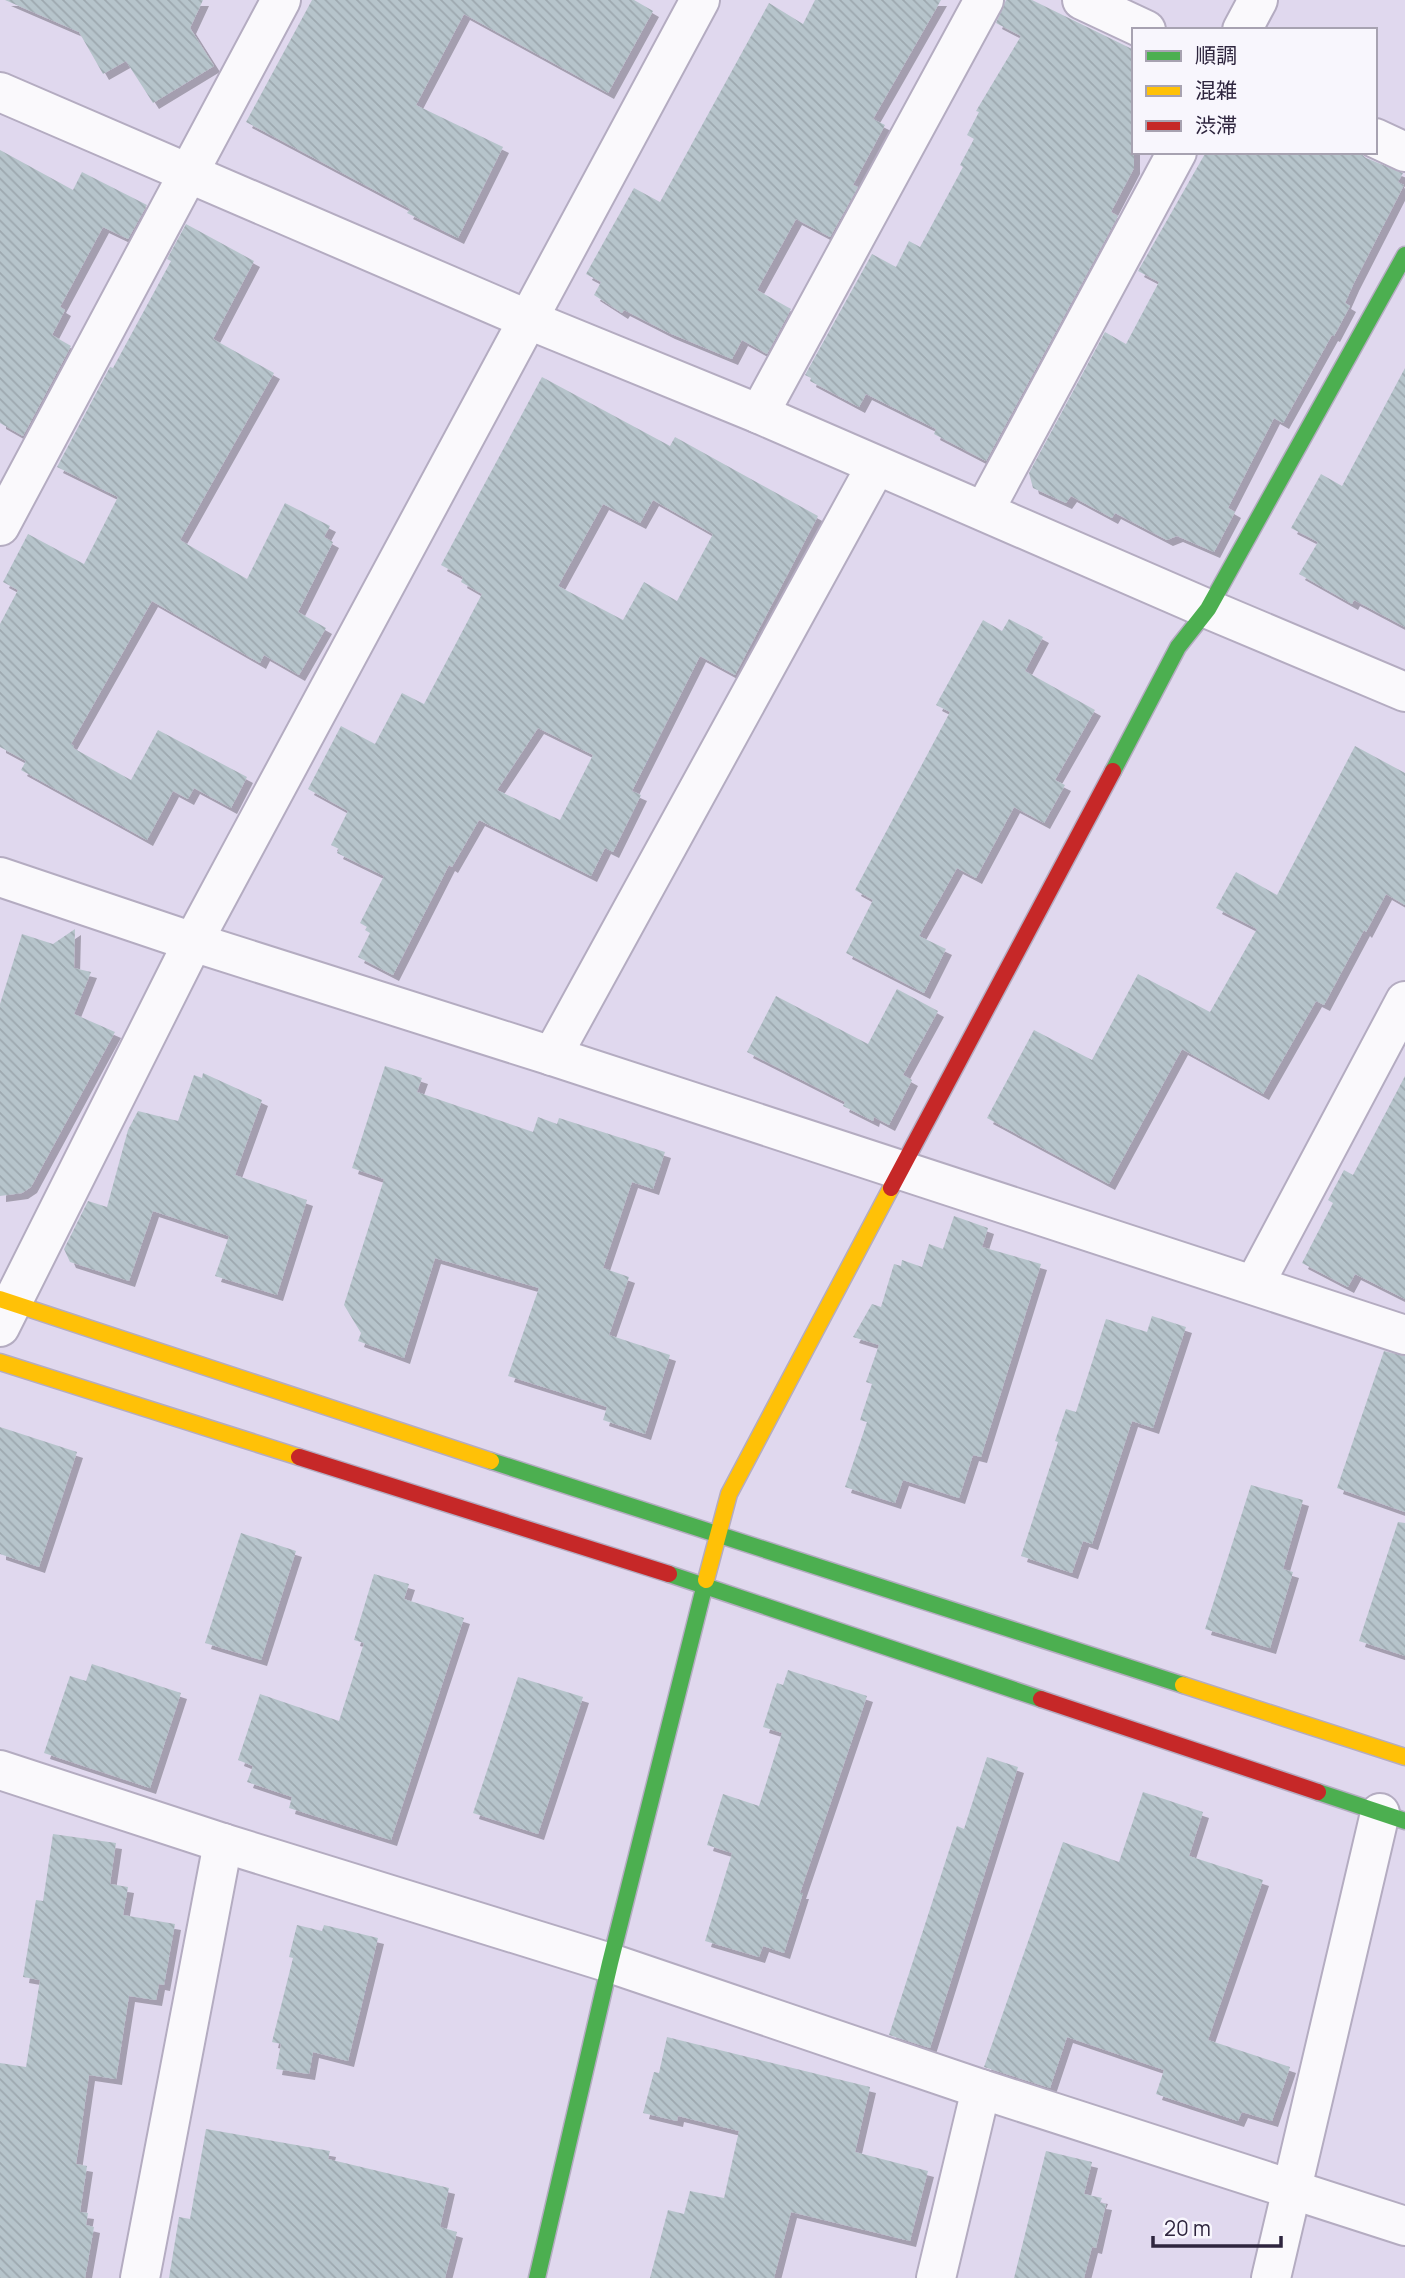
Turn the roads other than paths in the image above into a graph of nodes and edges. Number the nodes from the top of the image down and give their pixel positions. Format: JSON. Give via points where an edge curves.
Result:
{"nodes":[{"id":1,"x":281,"y":0,"type":"edge"},
{"id":2,"x":700,"y":0,"type":"edge"},
{"id":3,"x":984,"y":0,"type":"edge"},
{"id":4,"x":1082,"y":0,"type":"edge"},
{"id":5,"x":1258,"y":0,"type":"edge"},
{"id":6,"x":1142,"y":28,"type":"edge"},
{"id":7,"x":1243,"y":28,"type":"edge"},
{"id":8,"x":0,"y":92,"type":"edge"},
{"id":9,"x":1377,"y":139,"type":"edge"},
{"id":10,"x":1405,"y":152,"type":"edge"},
{"id":11,"x":1176,"y":154,"type":"edge"},
{"id":12,"x":190,"y":172,"type":"junction"},
{"id":13,"x":1405,"y":254,"type":"edge"},
{"id":14,"x":529,"y":320,"type":"junction"},
{"id":15,"x":760,"y":414,"type":"junction"},
{"id":16,"x":876,"y":466,"type":"junction"},
{"id":17,"x":984,"y":511,"type":"junction"},
{"id":18,"x":0,"y":526,"type":"edge"},
{"id":19,"x":1208,"y":609,"type":"junction"},
{"id":20,"x":1405,"y":692,"type":"edge"},
{"id":21,"x":0,"y":877,"type":"edge"},
{"id":22,"x":193,"y":942,"type":"junction"},
{"id":23,"x":1405,"y":1001,"type":"edge"},
{"id":24,"x":552,"y":1056,"type":"junction"},
{"id":25,"x":900,"y":1170,"type":"junction"},
{"id":26,"x":1254,"y":1285,"type":"junction"},
{"id":27,"x":4,"y":1310,"type":"edge"},
{"id":28,"x":1405,"y":1335,"type":"edge"},
{"id":29,"x":0,"y":1362,"type":"edge"},
{"id":30,"x":717,"y":1535,"type":"junction"},
{"id":31,"x":705,"y":1586,"type":"junction"},
{"id":32,"x":1403,"y":1752,"type":"edge"},
{"id":33,"x":0,"y":1770,"type":"edge"},
{"id":34,"x":1393,"y":1817,"type":"edge"},
{"id":35,"x":223,"y":1843,"type":"junction"},
{"id":36,"x":610,"y":1963,"type":"junction"},
{"id":37,"x":981,"y":2089,"type":"junction"},
{"id":38,"x":1292,"y":2188,"type":"junction"},
{"id":39,"x":1405,"y":2226,"type":"edge"},
{"id":40,"x":140,"y":2278,"type":"edge"},
{"id":41,"x":537,"y":2278,"type":"edge"},
{"id":42,"x":936,"y":2278,"type":"edge"},
{"id":43,"x":1271,"y":2278,"type":"edge"}],
"edges":[{"from":1,"to":12,"type":"street"},
{"from":2,"to":14,"type":"street"},
{"from":3,"to":15,"type":"street"},
{"from":4,"to":6,"type":"street"},
{"from":5,"to":7,"type":"street"},
{"from":8,"to":12,"type":"street"},
{"from":9,"to":10,"type":"street"},
{"from":11,"to":17,"type":"street"},
{"from":12,"to":14,"type":"street"},
{"from":12,"to":18,"type":"street"},
{"from":13,"to":19,"type":"street"},
{"from":14,"to":15,"type":"street"},
{"from":14,"to":22,"type":"street"},
{"from":15,"to":16,"type":"street"},
{"from":16,"to":17,"type":"street"},
{"from":16,"to":24,"type":"street"},
{"from":17,"to":19,"type":"street"},
{"from":19,"to":20,"type":"street"},
{"from":19,"to":25,"type":"street","via":[[1178,647]]},
{"from":21,"to":22,"type":"street"},
{"from":22,"to":24,"type":"street"},
{"from":22,"to":27,"type":"street"},
{"from":23,"to":26,"type":"street"},
{"from":24,"to":25,"type":"street"},
{"from":25,"to":26,"type":"street"},
{"from":25,"to":30,"type":"street","via":[[729,1494]]},
{"from":26,"to":28,"type":"street"},
{"from":27,"to":30,"type":"street"},
{"from":29,"to":31,"type":"street"},
{"from":30,"to":31,"type":"street"},
{"from":30,"to":32,"type":"street"},
{"from":31,"to":34,"type":"street"},
{"from":31,"to":36,"type":"street"},
{"from":33,"to":35,"type":"street"},
{"from":34,"to":38,"type":"street"},
{"from":35,"to":36,"type":"street"},
{"from":35,"to":40,"type":"street"},
{"from":36,"to":37,"type":"street"},
{"from":36,"to":41,"type":"street"},
{"from":37,"to":38,"type":"street"},
{"from":37,"to":42,"type":"street"},
{"from":38,"to":39,"type":"street"},
{"from":38,"to":43,"type":"street"}]}
